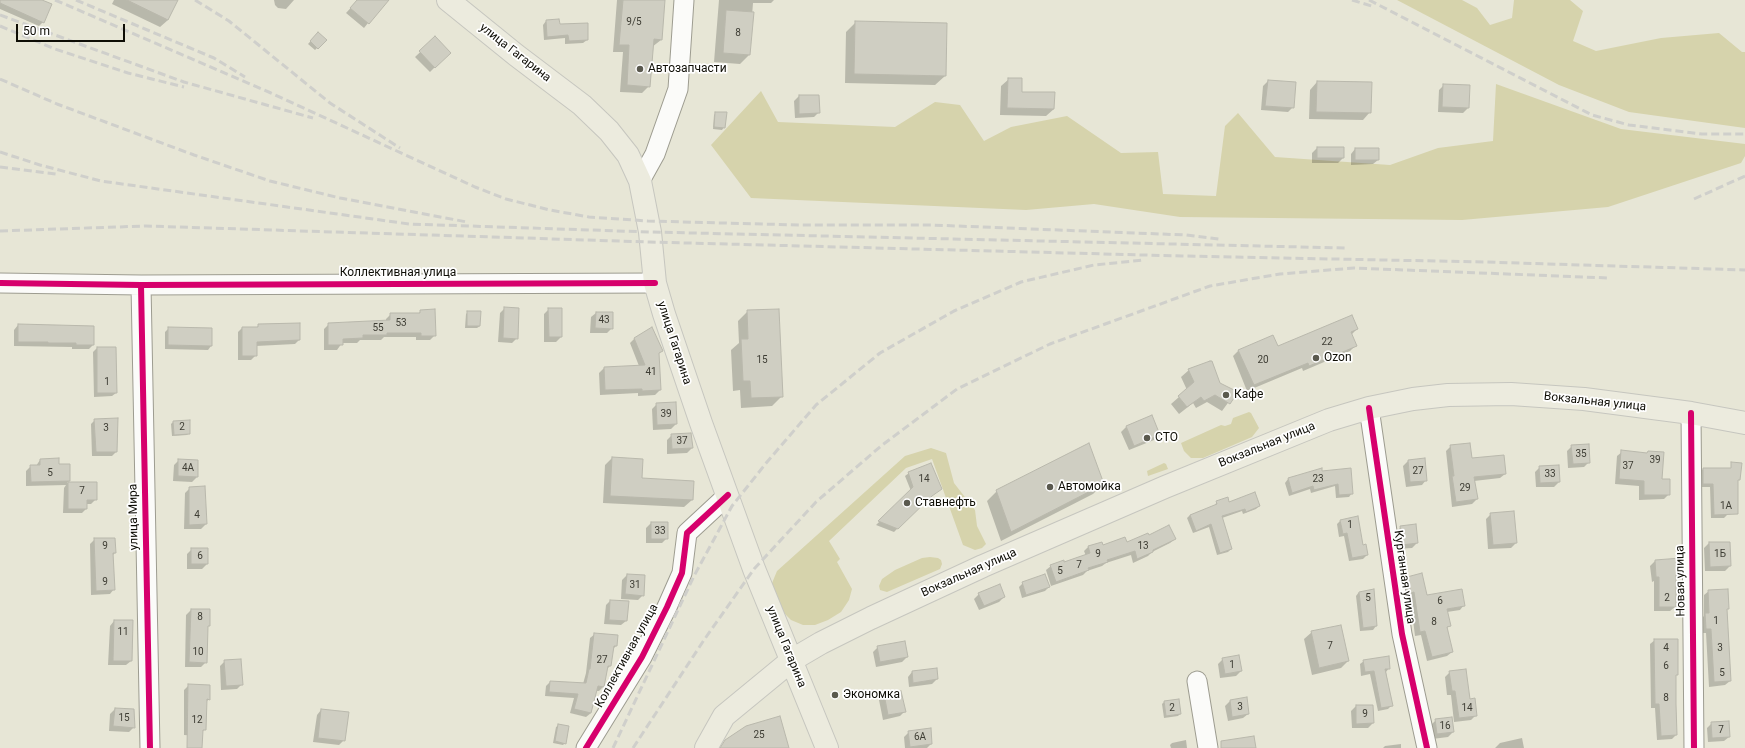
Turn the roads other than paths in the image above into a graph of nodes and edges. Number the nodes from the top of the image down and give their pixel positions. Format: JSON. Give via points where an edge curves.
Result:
{"nodes":[{"id":1,"x":448,"y":0,"type":"edge"},
{"id":2,"x":684,"y":0,"type":"edge"},
{"id":3,"x":640,"y":181,"type":"junction"},
{"id":4,"x":0,"y":283,"type":"edge"},
{"id":5,"x":655,"y":283,"type":"junction"},
{"id":6,"x":141,"y":285,"type":"junction"},
{"id":7,"x":1369,"y":408,"type":"junction"},
{"id":8,"x":1691,"y":413,"type":"junction"},
{"id":9,"x":1745,"y":423,"type":"edge"},
{"id":10,"x":728,"y":495,"type":"junction"},
{"id":11,"x":792,"y":660,"type":"junction"},
{"id":12,"x":1197,"y":681,"type":"dead end"},
{"id":13,"x":150,"y":748,"type":"edge"},
{"id":14,"x":586,"y":748,"type":"edge"},
{"id":15,"x":706,"y":748,"type":"edge"},
{"id":16,"x":827,"y":748,"type":"edge"},
{"id":17,"x":1208,"y":748,"type":"edge"},
{"id":18,"x":1427,"y":748,"type":"edge"},
{"id":19,"x":1694,"y":748,"type":"edge"}],
"edges":[{"from":1,"to":3,"type":"main road","name":"улица Гагарина","via":[[582,105],[609,131],[628,155]]},
{"from":2,"to":3,"type":"street","via":[[678,89],[655,154]]},
{"from":3,"to":5,"type":"main road","name":"улица Гагарина","via":[[649,227]]},
{"from":4,"to":6,"type":"street","name":"Коллективная улица"},
{"from":5,"to":6,"type":"street","name":"Коллективная улица"},
{"from":5,"to":10,"type":"main road","name":"улица Гагарина","via":[[701,423]]},
{"from":6,"to":13,"type":"street","name":"улица Мира"},
{"from":7,"to":8,"type":"main road","name":"Вокзальная улица","via":[[1413,399],[1511,394],[1584,399]]},
{"from":7,"to":11,"type":"main road","name":"Вокзальная улица","via":[[1329,420],[1165,487],[983,566],[871,618]]},
{"from":7,"to":18,"type":"street","name":"Курганная улица","via":[[1402,634]]},
{"from":8,"to":9,"type":"main road","name":"Вокзальная улица"},
{"from":8,"to":19,"type":"street","name":"Новая улица"},
{"from":10,"to":11,"type":"main road","name":"улица Гагарина","via":[[754,569]]},
{"from":10,"to":14,"type":"street","name":"Коллективная улица","via":[[687,533],[682,573],[667,607],[642,657]]},
{"from":11,"to":15,"type":"main road","name":"Вокзальная улица","via":[[724,716]]},
{"from":11,"to":16,"type":"main road","name":"улица Гагарина"},
{"from":12,"to":17,"type":"street"}]}
